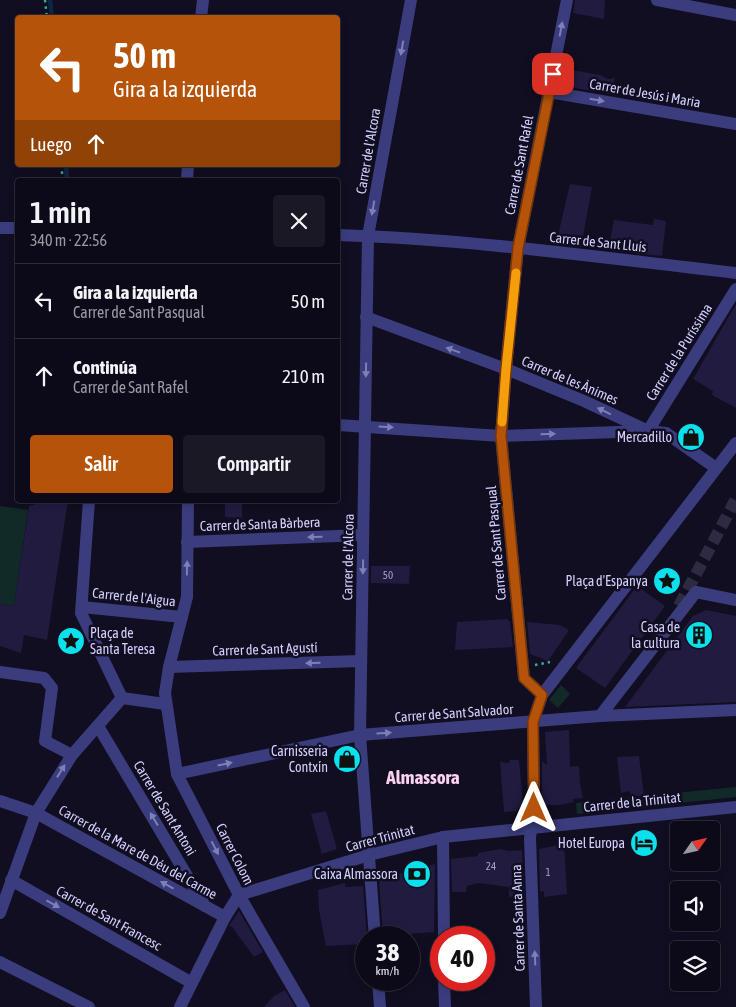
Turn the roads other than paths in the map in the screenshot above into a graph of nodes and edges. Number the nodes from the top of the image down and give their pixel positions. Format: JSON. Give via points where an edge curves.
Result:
{"nodes":[{"id":1,"x":203,"y":0,"type":"edge"},
{"id":2,"x":411,"y":0,"type":"edge"},
{"id":3,"x":567,"y":0,"type":"edge"},
{"id":4,"x":657,"y":0,"type":"edge"},
{"id":5,"x":201,"y":15,"type":"edge"},
{"id":6,"x":736,"y":15,"type":"edge"},
{"id":7,"x":549,"y":92,"type":"junction"},
{"id":8,"x":736,"y":124,"type":"edge"},
{"id":9,"x":0,"y":228,"type":"edge"},
{"id":10,"x":15,"y":228,"type":"edge"},
{"id":11,"x":340,"y":235,"type":"edge"},
{"id":12,"x":368,"y":236,"type":"junction"},
{"id":13,"x":518,"y":248,"type":"junction"},
{"id":14,"x":736,"y":272,"type":"edge"},
{"id":15,"x":736,"y":289,"type":"edge"},
{"id":16,"x":366,"y":317,"type":"junction"},
{"id":17,"x":506,"y":369,"type":"junction"},
{"id":18,"x":340,"y":425,"type":"edge"},
{"id":19,"x":365,"y":426,"type":"junction"},
{"id":20,"x":648,"y":431,"type":"junction"},
{"id":21,"x":501,"y":436,"type":"junction"},
{"id":22,"x":736,"y":442,"type":"edge"},
{"id":23,"x":714,"y":471,"type":"junction"},
{"id":24,"x":89,"y":503,"type":"edge"},
{"id":25,"x":188,"y":503,"type":"edge"},
{"id":26,"x":363,"y":535,"type":"junction"},
{"id":27,"x":187,"y":542,"type":"junction"},
{"id":28,"x":736,"y":600,"type":"edge"},
{"id":29,"x":82,"y":606,"type":"junction"},
{"id":30,"x":679,"y":606,"type":"tunnel mouth"},
{"id":31,"x":182,"y":617,"type":"junction"},
{"id":32,"x":667,"y":629,"type":"junction"},
{"id":33,"x":361,"y":661,"type":"junction"},
{"id":34,"x":169,"y":667,"type":"junction"},
{"id":35,"x":0,"y":672,"type":"edge"},
{"id":36,"x":542,"y":695,"type":"junction"},
{"id":37,"x":122,"y":698,"type":"junction"},
{"id":38,"x":165,"y":704,"type":"junction"},
{"id":39,"x":736,"y":710,"type":"edge"},
{"id":40,"x":600,"y":716,"type":"junction"},
{"id":41,"x":533,"y":722,"type":"junction"},
{"id":42,"x":98,"y":726,"type":"junction"},
{"id":43,"x":360,"y":735,"type":"junction"},
{"id":44,"x":72,"y":755,"type":"junction"},
{"id":45,"x":177,"y":774,"type":"junction"},
{"id":46,"x":0,"y":801,"type":"edge"},
{"id":47,"x":736,"y":807,"type":"edge"},
{"id":48,"x":36,"y":813,"type":"junction"},
{"id":49,"x":532,"y":828,"type":"junction"},
{"id":50,"x":443,"y":837,"type":"junction"},
{"id":51,"x":369,"y":856,"type":"junction"},
{"id":52,"x":11,"y":880,"type":"junction"},
{"id":53,"x":240,"y":895,"type":"junction"},
{"id":54,"x":205,"y":906,"type":"junction"},
{"id":55,"x":0,"y":913,"type":"edge"},
{"id":56,"x":225,"y":917,"type":"junction"},
{"id":57,"x":374,"y":926,"type":"edge"},
{"id":58,"x":444,"y":926,"type":"edge"},
{"id":59,"x":0,"y":962,"type":"edge"},
{"id":60,"x":192,"y":983,"type":"junction"},
{"id":61,"x":379,"y":991,"type":"edge"},
{"id":62,"x":444,"y":991,"type":"edge"},
{"id":63,"x":88,"y":1007,"type":"edge"},
{"id":64,"x":180,"y":1007,"type":"edge"},
{"id":65,"x":304,"y":1007,"type":"edge"},
{"id":66,"x":380,"y":1007,"type":"edge"},
{"id":67,"x":445,"y":1007,"type":"edge"},
{"id":68,"x":536,"y":1007,"type":"edge"}],
"edges":[{"from":1,"to":5,"type":"street"},
{"from":2,"to":12,"type":"street","name":"Carrer de l'Alcora","one_way":true},
{"from":7,"to":3,"type":"street","name":"Carrer de Sant Rafel","one_way":true},
{"from":4,"to":6,"type":"street"},
{"from":7,"to":8,"type":"street","name":"Carrer de Jesús i Maria","one_way":true},
{"from":7,"to":13,"type":"street","name":"Carrer de Sant Rafel"},
{"from":9,"to":10,"type":"street"},
{"from":11,"to":12,"type":"street","name":"Carrer de Sant Lluís"},
{"from":12,"to":13,"type":"street","name":"Carrer de Sant Lluís"},
{"from":12,"to":16,"type":"street","name":"Carrer de l'Alcora"},
{"from":13,"to":14,"type":"street","name":"Carrer de Sant Lluís"},
{"from":13,"to":17,"type":"street","name":"Carrer de Sant Pasqual"},
{"from":15,"to":20,"type":"street","name":"Carrer de la Puríssima"},
{"from":17,"to":16,"type":"street","name":"Carrer de les Ànimes","one_way":true},
{"from":16,"to":19,"type":"street","name":"Carrer de l'Alcora","one_way":true},
{"from":20,"to":17,"type":"street","name":"Carrer de les Ànimes","one_way":true},
{"from":17,"to":21,"type":"street","name":"Carrer de Sant Pasqual"},
{"from":18,"to":19,"type":"street"},
{"from":19,"to":21,"type":"street","one_way":true},
{"from":19,"to":26,"type":"street","name":"Carrer de l'Alcora"},
{"from":21,"to":20,"type":"street","one_way":true},
{"from":20,"to":23,"type":"street","via":[[666,433]]},
{"from":21,"to":36,"type":"street","name":"Carrer de Sant Pasqual","via":[[524,678]]},
{"from":22,"to":23,"type":"street"},
{"from":23,"to":36,"type":"street"},
{"from":24,"to":29,"type":"street"},
{"from":25,"to":27,"type":"street","name":"Carrer Colom"},
{"from":26,"to":27,"type":"street","name":"Carrer de Santa Bàrbera","one_way":true},
{"from":26,"to":33,"type":"street","name":"Carrer de l'Alcora","one_way":true},
{"from":31,"to":27,"type":"street","name":"Carrer Colom","one_way":true,"via":[[187,597]]},
{"from":28,"to":32,"type":"street","via":[[696,592]]},
{"from":29,"to":31,"type":"street","name":"Carrer de l'Aigua"},
{"from":29,"to":37,"type":"street","via":[[81,614]]},
{"from":30,"to":32,"type":"street"},
{"from":31,"to":34,"type":"street","name":"Carrer Colom"},
{"from":32,"to":40,"type":"street"},
{"from":33,"to":34,"type":"street","name":"Carrer de Sant Agustí","one_way":true},
{"from":33,"to":43,"type":"street","name":"Carrer de l'Alcora"},
{"from":34,"to":38,"type":"street","name":"Carrer Colom"},
{"from":35,"to":44,"type":"street","via":[[44,678],[52,688],[45,741]]},
{"from":36,"to":41,"type":"street"},
{"from":37,"to":38,"type":"street"},
{"from":37,"to":42,"type":"street"},
{"from":38,"to":45,"type":"street","name":"Carrer Colom"},
{"from":39,"to":40,"type":"street","name":"Carrer de Sant Salvador"},
{"from":40,"to":41,"type":"street","name":"Carrer de Sant Salvador"},
{"from":43,"to":41,"type":"street","name":"Carrer de Sant Salvador","one_way":true},
{"from":41,"to":49,"type":"street"},
{"from":42,"to":44,"type":"street"},
{"from":54,"to":42,"type":"street","name":"Carrer de Sant Antoni","one_way":true},
{"from":45,"to":43,"type":"street","name":"Carrer de Sant Salvador","one_way":true},
{"from":43,"to":51,"type":"street","name":"Carrer de l'Alcora"},
{"from":48,"to":44,"type":"street","one_way":true},
{"from":45,"to":53,"type":"street","name":"Carrer Colom","one_way":true},
{"from":46,"to":48,"type":"street","name":"Carrer de la Mare de Déu del Carme"},
{"from":47,"to":49,"type":"street","name":"Carrer de la Trinitat"},
{"from":48,"to":52,"type":"street"},
{"from":54,"to":48,"type":"street","name":"Carrer de la Mare de Déu del Carme","one_way":true},
{"from":49,"to":50,"type":"street","name":"Carrer Trinitat"},
{"from":68,"to":49,"type":"street","name":"Carrer de Santa Anna","one_way":true},
{"from":50,"to":51,"type":"street","name":"Carrer Trinitat"},
{"from":50,"to":58,"type":"street"},
{"from":51,"to":53,"type":"street","name":"Carrer Trinitat"},
{"from":51,"to":57,"type":"street","name":"Carrer de l'Alcora"},
{"from":52,"to":55,"type":"street"},
{"from":52,"to":60,"type":"street","name":"Carrer de Sant Francesc","one_way":true},
{"from":53,"to":56,"type":"street"},
{"from":53,"to":65,"type":"street","name":"Carrer Colom"},
{"from":54,"to":56,"type":"street","name":"Carrer de la Mare de Déu del Carme"},
{"from":56,"to":60,"type":"street"},
{"from":59,"to":63,"type":"street"},
{"from":60,"to":64,"type":"street"},
{"from":61,"to":66,"type":"street"},
{"from":62,"to":67,"type":"street"}]}
